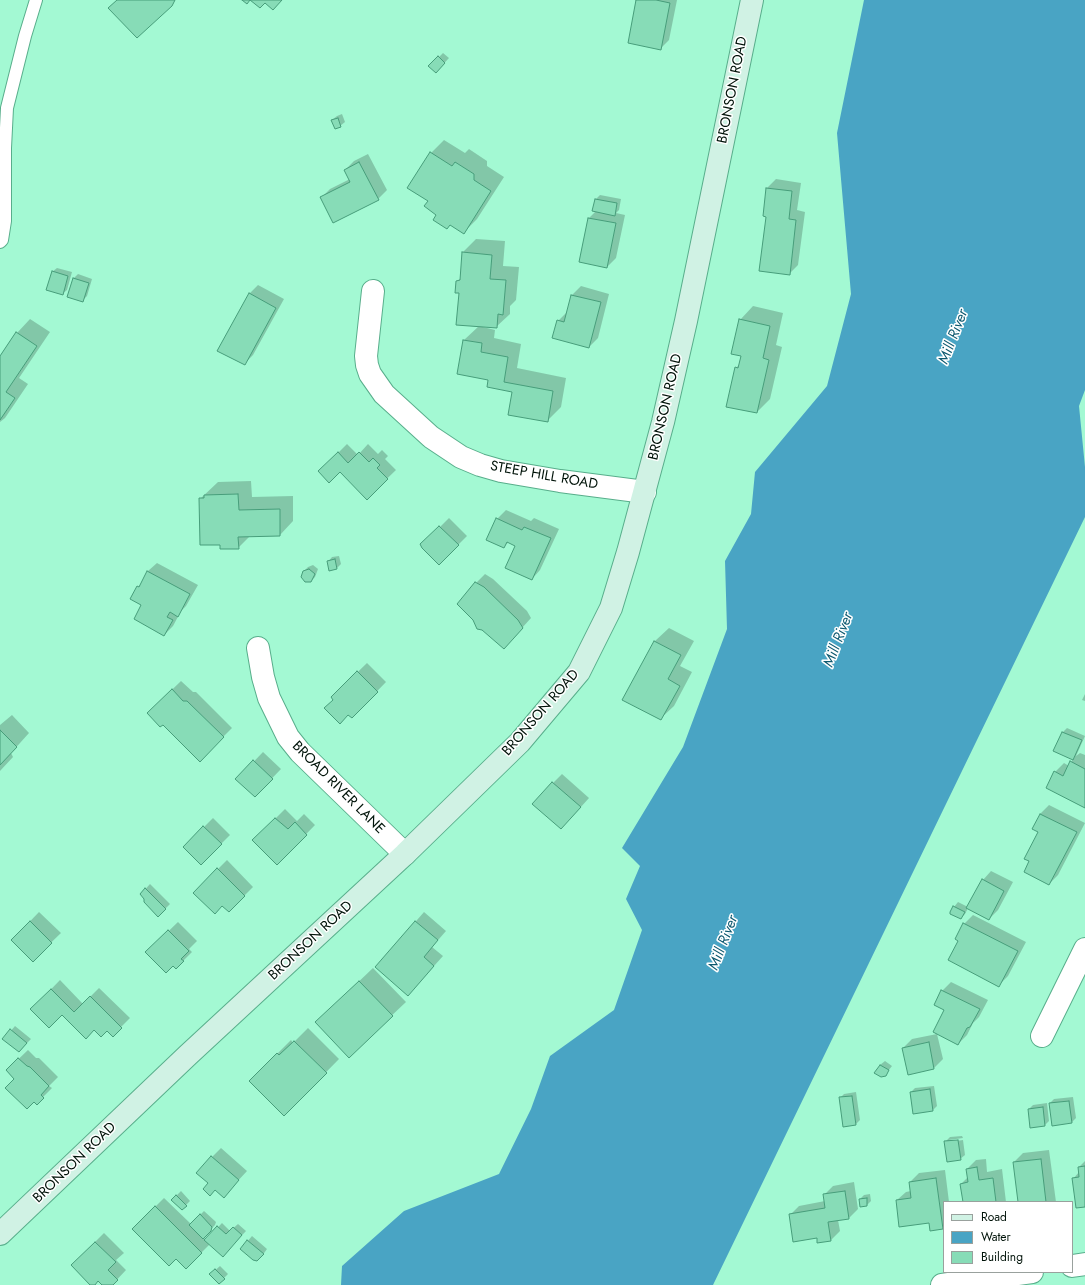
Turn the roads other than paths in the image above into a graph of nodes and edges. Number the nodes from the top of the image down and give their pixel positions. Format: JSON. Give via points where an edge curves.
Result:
{"nodes":[{"id":1,"x":36,"y":0,"type":"edge"},
{"id":2,"x":752,"y":0,"type":"edge"},
{"id":3,"x":0,"y":242,"type":"edge"},
{"id":4,"x":373,"y":291,"type":"dead end"},
{"id":5,"x":645,"y":492,"type":"junction"},
{"id":6,"x":258,"y":648,"type":"dead end"},
{"id":7,"x":405,"y":854,"type":"junction"},
{"id":8,"x":1085,"y":949,"type":"edge"},
{"id":9,"x":1042,"y":1036,"type":"dead end"},
{"id":10,"x":0,"y":1234,"type":"edge"},
{"id":11,"x":1085,"y":1264,"type":"edge"},
{"id":12,"x":1073,"y":1266,"type":"edge"},
{"id":13,"x":1025,"y":1273,"type":"edge"},
{"id":14,"x":942,"y":1285,"type":"edge"}],
"edges":[{"from":1,"to":3,"type":"lane","via":[[6,108],[5,222]]},
{"from":2,"to":5,"type":"main road","name":"BRONSON ROAD","via":[[686,321]]},
{"from":4,"to":5,"type":"street","name":"STEEP HILL ROAD","via":[[366,356],[370,374],[384,394],[431,437],[461,457],[501,471]]},
{"from":5,"to":7,"type":"main road","name":"BRONSON ROAD","via":[[611,608],[579,672],[520,742]]},
{"from":6,"to":7,"type":"street","name":"BROAD RIVER LANE","via":[[268,698],[288,737],[300,752]]},
{"from":7,"to":10,"type":"main road","name":"BRONSON ROAD"},
{"from":8,"to":9,"type":"street"},
{"from":11,"to":12,"type":"street"},
{"from":13,"to":14,"type":"street"}]}
